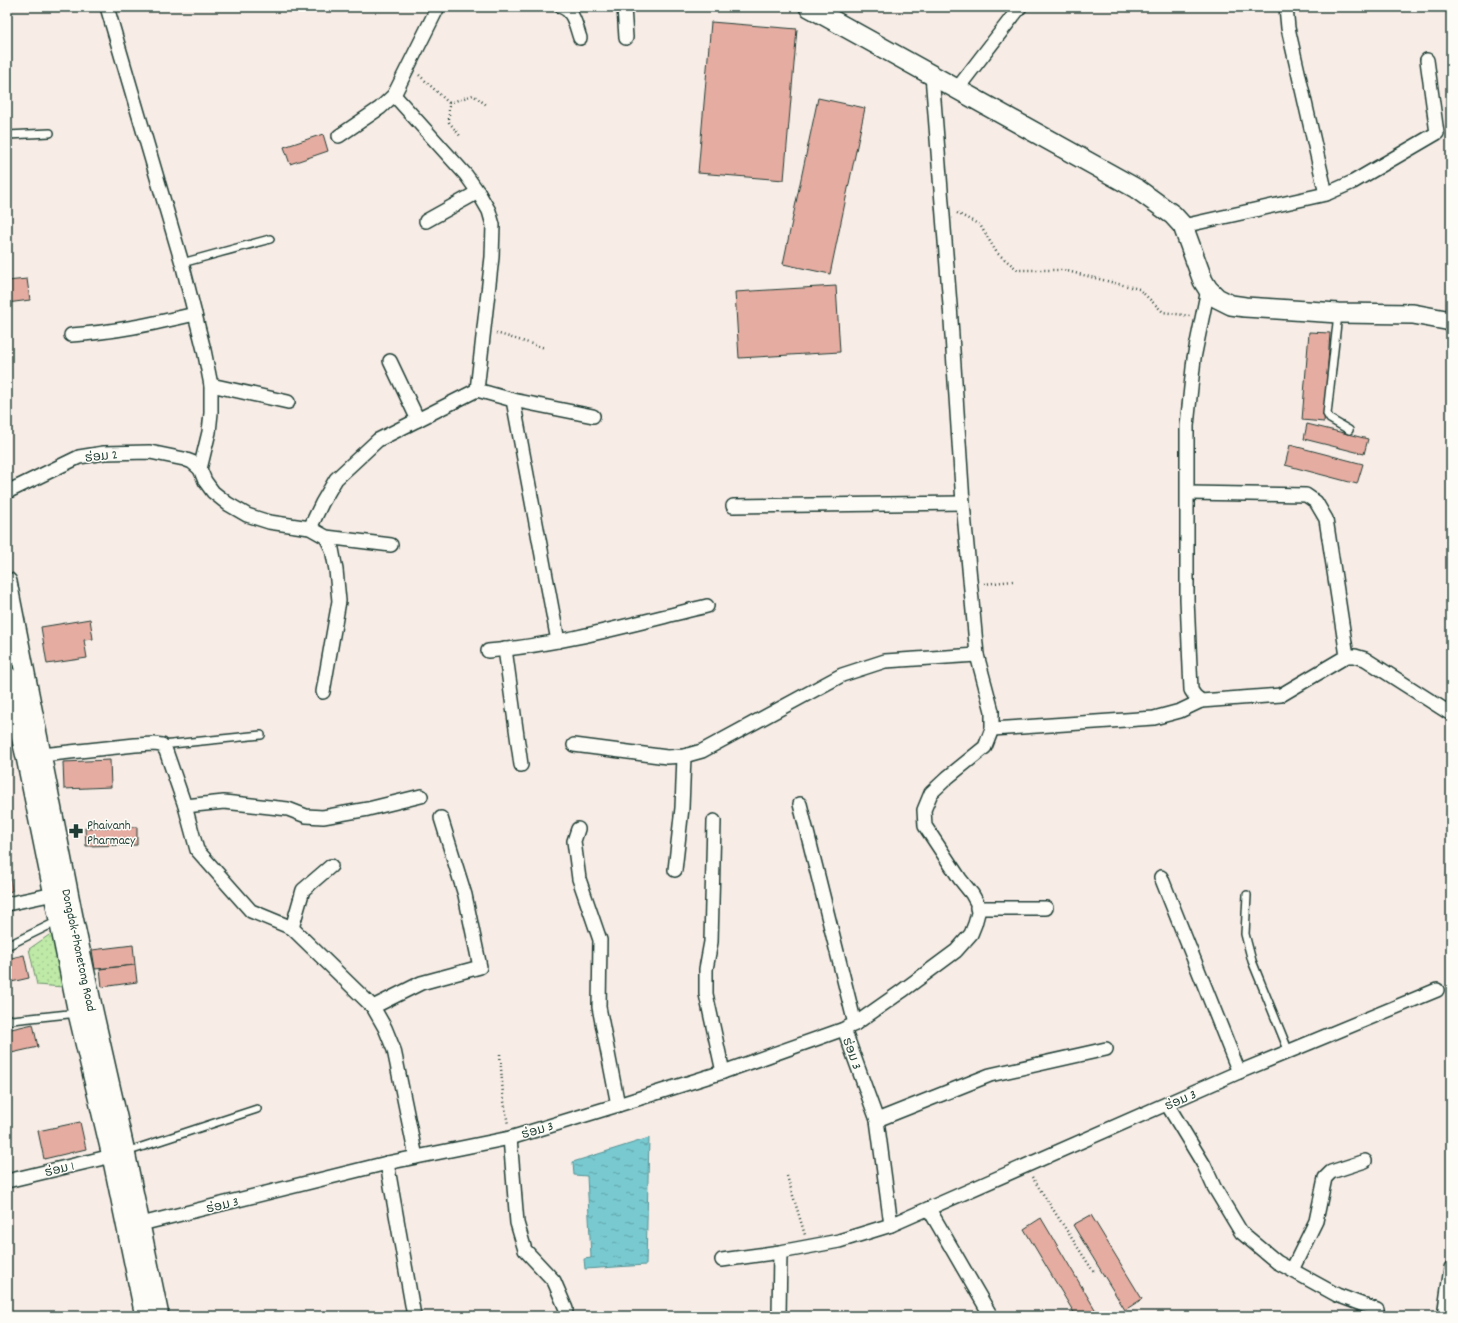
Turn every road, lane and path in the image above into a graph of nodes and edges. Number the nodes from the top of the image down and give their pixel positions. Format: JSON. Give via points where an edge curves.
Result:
{"nodes":[{"id":1,"x":107,"y":7,"type":"edge"},
{"id":2,"x":438,"y":7,"type":"edge"},
{"id":3,"x":562,"y":7,"type":"edge"},
{"id":4,"x":624,"y":7,"type":"edge"},
{"id":5,"x":809,"y":7,"type":"edge"},
{"id":6,"x":1020,"y":7,"type":"edge"},
{"id":7,"x":1286,"y":7,"type":"edge"},
{"id":8,"x":580,"y":38,"type":"dead end"},
{"id":9,"x":626,"y":38,"type":"dead end"},
{"id":10,"x":1427,"y":60,"type":"dead end"},
{"id":11,"x":409,"y":65,"type":"junction"},
{"id":12,"x":932,"y":75,"type":"junction"},
{"id":13,"x":957,"y":89,"type":"junction"},
{"id":14,"x":394,"y":95,"type":"junction"},
{"id":15,"x":449,"y":103,"type":"junction"},
{"id":16,"x":488,"y":106,"type":"dead end"},
{"id":17,"x":50,"y":133,"type":"dead end"},
{"id":18,"x":7,"y":135,"type":"edge"},
{"id":19,"x":339,"y":136,"type":"dead end"},
{"id":20,"x":461,"y":137,"type":"dead end"},
{"id":21,"x":478,"y":192,"type":"junction"},
{"id":22,"x":1326,"y":194,"type":"junction"},
{"id":23,"x":942,"y":206,"type":"junction"},
{"id":24,"x":426,"y":221,"type":"dead end"},
{"id":25,"x":1183,"y":226,"type":"junction"},
{"id":26,"x":270,"y":239,"type":"dead end"},
{"id":27,"x":182,"y":263,"type":"junction"},
{"id":28,"x":1208,"y":289,"type":"junction"},
{"id":29,"x":1338,"y":313,"type":"junction"},
{"id":30,"x":195,"y":314,"type":"junction"},
{"id":31,"x":1202,"y":319,"type":"junction"},
{"id":32,"x":1451,"y":321,"type":"edge"},
{"id":33,"x":484,"y":329,"type":"junction"},
{"id":34,"x":71,"y":335,"type":"dead end"},
{"id":35,"x":545,"y":348,"type":"dead end"},
{"id":36,"x":390,"y":361,"type":"dead end"},
{"id":37,"x":211,"y":384,"type":"junction"},
{"id":38,"x":477,"y":390,"type":"junction"},
{"id":39,"x":513,"y":400,"type":"junction"},
{"id":40,"x":288,"y":402,"type":"dead end"},
{"id":41,"x":593,"y":416,"type":"dead end"},
{"id":42,"x":418,"y":420,"type":"junction"},
{"id":43,"x":1349,"y":430,"type":"dead end"},
{"id":44,"x":200,"y":469,"type":"junction"},
{"id":45,"x":7,"y":492,"type":"edge"},
{"id":46,"x":1188,"y":493,"type":"junction"},
{"id":47,"x":963,"y":503,"type":"junction"},
{"id":48,"x":733,"y":506,"type":"dead end"},
{"id":49,"x":310,"y":528,"type":"junction"},
{"id":50,"x":326,"y":537,"type":"junction"},
{"id":51,"x":391,"y":545,"type":"dead end"},
{"id":52,"x":1013,"y":581,"type":"dead end"},
{"id":53,"x":7,"y":582,"type":"edge"},
{"id":54,"x":972,"y":585,"type":"junction"},
{"id":55,"x":707,"y":606,"type":"dead end"},
{"id":56,"x":558,"y":641,"type":"junction"},
{"id":57,"x":505,"y":649,"type":"junction"},
{"id":58,"x":488,"y":651,"type":"dead end"},
{"id":59,"x":977,"y":655,"type":"junction"},
{"id":60,"x":1347,"y":656,"type":"junction"},
{"id":61,"x":8,"y":681,"type":"edge"},
{"id":62,"x":323,"y":692,"type":"dead end"},
{"id":63,"x":1201,"y":701,"type":"junction"},
{"id":64,"x":1451,"y":714,"type":"edge"},
{"id":65,"x":992,"y":730,"type":"junction"},
{"id":66,"x":261,"y":734,"type":"dead end"},
{"id":67,"x":162,"y":745,"type":"junction"},
{"id":68,"x":574,"y":745,"type":"dead end"},
{"id":69,"x":42,"y":755,"type":"junction"},
{"id":70,"x":684,"y":756,"type":"junction"},
{"id":71,"x":521,"y":765,"type":"dead end"},
{"id":72,"x":421,"y":796,"type":"dead end"},
{"id":73,"x":800,"y":804,"type":"dead end"},
{"id":74,"x":185,"y":806,"type":"junction"},
{"id":75,"x":441,"y":818,"type":"dead end"},
{"id":76,"x":714,"y":821,"type":"dead end"},
{"id":77,"x":578,"y":829,"type":"dead end"},
{"id":78,"x":331,"y":866,"type":"dead end"},
{"id":79,"x":675,"y":870,"type":"dead end"},
{"id":80,"x":1161,"y":877,"type":"dead end"},
{"id":81,"x":54,"y":894,"type":"junction"},
{"id":82,"x":1247,"y":895,"type":"dead end"},
{"id":83,"x":7,"y":904,"type":"edge"},
{"id":84,"x":977,"y":908,"type":"junction"},
{"id":85,"x":1046,"y":908,"type":"dead end"},
{"id":86,"x":67,"y":918,"type":"junction"},
{"id":87,"x":292,"y":928,"type":"junction"},
{"id":88,"x":7,"y":946,"type":"edge"},
{"id":89,"x":1437,"y":990,"type":"dead end"},
{"id":90,"x":373,"y":1007,"type":"junction"},
{"id":91,"x":86,"y":1012,"type":"junction"},
{"id":92,"x":7,"y":1018,"type":"edge"},
{"id":93,"x":849,"y":1027,"type":"junction"},
{"id":94,"x":1106,"y":1049,"type":"dead end"},
{"id":95,"x":1289,"y":1052,"type":"junction"},
{"id":96,"x":500,"y":1054,"type":"dead end"},
{"id":97,"x":723,"y":1072,"type":"junction"},
{"id":98,"x":1239,"y":1072,"type":"junction"},
{"id":99,"x":1167,"y":1104,"type":"junction"},
{"id":100,"x":618,"y":1106,"type":"junction"},
{"id":101,"x":257,"y":1109,"type":"dead end"},
{"id":102,"x":877,"y":1120,"type":"junction"},
{"id":103,"x":510,"y":1138,"type":"junction"},
{"id":104,"x":118,"y":1154,"type":"junction"},
{"id":105,"x":416,"y":1157,"type":"junction"},
{"id":106,"x":1365,"y":1161,"type":"dead end"},
{"id":107,"x":387,"y":1163,"type":"junction"},
{"id":108,"x":1025,"y":1167,"type":"junction"},
{"id":109,"x":787,"y":1176,"type":"dead end"},
{"id":110,"x":7,"y":1181,"type":"edge"},
{"id":111,"x":929,"y":1209,"type":"junction"},
{"id":112,"x":892,"y":1225,"type":"junction"},
{"id":113,"x":133,"y":1226,"type":"junction"},
{"id":114,"x":809,"y":1247,"type":"junction"},
{"id":115,"x":780,"y":1252,"type":"junction"},
{"id":116,"x":722,"y":1260,"type":"dead end"},
{"id":117,"x":1451,"y":1268,"type":"edge"},
{"id":118,"x":1292,"y":1270,"type":"junction"},
{"id":119,"x":1095,"y":1274,"type":"dead end"},
{"id":120,"x":1377,"y":1310,"type":"dead end"},
{"id":121,"x":144,"y":1316,"type":"edge"},
{"id":122,"x":159,"y":1316,"type":"edge"},
{"id":123,"x":414,"y":1316,"type":"edge"},
{"id":124,"x":566,"y":1316,"type":"edge"},
{"id":125,"x":779,"y":1316,"type":"edge"},
{"id":126,"x":991,"y":1316,"type":"edge"},
{"id":127,"x":1444,"y":1316,"type":"edge"}],
"edges":[{"from":1,"to":27,"type":"street"},
{"from":2,"to":11,"type":"street"},
{"from":3,"to":8,"type":"street","via":[[568,9],[573,17]]},
{"from":4,"to":9,"type":"street"},
{"from":5,"to":12,"type":"main road"},
{"from":6,"to":13,"type":"street"},
{"from":7,"to":22,"type":"street","via":[[1288,28]]},
{"from":10,"to":22,"type":"street","via":[[1437,133],[1353,182]]},
{"from":11,"to":14,"type":"street"},
{"from":11,"to":15,"type":"path"},
{"from":12,"to":13,"type":"main road"},
{"from":12,"to":23,"type":"street"},
{"from":13,"to":25,"type":"main road","via":[[1137,189],[1173,215]]},
{"from":14,"to":19,"type":"street","via":[[380,108]]},
{"from":14,"to":21,"type":"street","via":[[466,175]]},
{"from":15,"to":16,"type":"path","via":[[473,95]]},
{"from":15,"to":20,"type":"path","via":[[449,122]]},
{"from":17,"to":18,"type":"lane"},
{"from":21,"to":24,"type":"street"},
{"from":21,"to":33,"type":"street","via":[[489,211],[493,225]]},
{"from":22,"to":25,"type":"street"},
{"from":23,"to":31,"type":"path","via":[[980,225],[997,253],[1018,270],[1063,270],[1139,289],[1163,312]]},
{"from":23,"to":47,"type":"street"},
{"from":25,"to":28,"type":"main road"},
{"from":26,"to":27,"type":"lane"},
{"from":27,"to":30,"type":"street"},
{"from":28,"to":29,"type":"main road","via":[[1217,298],[1231,305]]},
{"from":28,"to":31,"type":"street"},
{"from":29,"to":32,"type":"main road","via":[[1413,314]]},
{"from":29,"to":43,"type":"lane","via":[[1328,414],[1330,419]]},
{"from":30,"to":34,"type":"street","via":[[134,328]]},
{"from":30,"to":37,"type":"street"},
{"from":31,"to":46,"type":"street","via":[[1194,358],[1187,426]]},
{"from":33,"to":35,"type":"path"},
{"from":33,"to":38,"type":"street"},
{"from":36,"to":42,"type":"street"},
{"from":37,"to":40,"type":"street"},
{"from":37,"to":44,"type":"street","via":[[209,432]]},
{"from":38,"to":39,"type":"street"},
{"from":38,"to":42,"type":"street"},
{"from":39,"to":41,"type":"street"},
{"from":39,"to":56,"type":"street"},
{"from":42,"to":49,"type":"street","via":[[378,440],[336,479]]},
{"from":44,"to":45,"type":"street","name":"ຮ່ອມ 2","via":[[184,459],[150,452],[104,453],[79,458]]},
{"from":44,"to":49,"type":"street","via":[[213,492],[247,515],[269,522]]},
{"from":46,"to":60,"type":"street","via":[[1306,495],[1316,502],[1326,519]]},
{"from":46,"to":63,"type":"street","via":[[1187,599],[1192,690]]},
{"from":47,"to":48,"type":"street"},
{"from":47,"to":54,"type":"street"},
{"from":49,"to":50,"type":"street"},
{"from":50,"to":51,"type":"street"},
{"from":50,"to":62,"type":"street","via":[[332,549],[339,601]]},
{"from":52,"to":54,"type":"path"},
{"from":53,"to":69,"type":"main road","name":"Dongdok-Phonetong Road"},
{"from":54,"to":59,"type":"street"},
{"from":55,"to":56,"type":"street"},
{"from":56,"to":57,"type":"street"},
{"from":57,"to":58,"type":"street"},
{"from":57,"to":71,"type":"street"},
{"from":59,"to":65,"type":"street","via":[[992,712]]},
{"from":59,"to":70,"type":"street","via":[[885,661],[842,675],[702,751]]},
{"from":60,"to":63,"type":"street","via":[[1281,695]]},
{"from":60,"to":64,"type":"street","via":[[1365,659]]},
{"from":61,"to":81,"type":"main road","name":"Dongdok-Phonetong Road"},
{"from":63,"to":65,"type":"street","via":[[1180,711],[1154,718]]},
{"from":65,"to":84,"type":"street","via":[[985,747],[931,793],[924,810],[925,826],[972,894]]},
{"from":66,"to":67,"type":"lane"},
{"from":67,"to":69,"type":"street","via":[[135,745]]},
{"from":67,"to":74,"type":"street"},
{"from":68,"to":70,"type":"street","via":[[667,757]]},
{"from":69,"to":86,"type":"main road","name":"Dongdok-Phonetong Road"},
{"from":70,"to":79,"type":"street","via":[[682,808]]},
{"from":72,"to":74,"type":"street","via":[[323,817],[306,816],[288,809],[224,802]]},
{"from":73,"to":93,"type":"street"},
{"from":74,"to":87,"type":"street","via":[[197,850],[251,910]]},
{"from":75,"to":90,"type":"street","via":[[465,895],[480,967],[421,983]]},
{"from":76,"to":97,"type":"street","via":[[711,934],[706,969],[706,994]]},
{"from":77,"to":100,"type":"street","via":[[574,841],[579,879],[600,940],[600,1007]]},
{"from":78,"to":87,"type":"street","via":[[303,890]]},
{"from":80,"to":98,"type":"street"},
{"from":81,"to":83,"type":"street"},
{"from":81,"to":86,"type":"main road","name":"Dongdok-Phonetong Road"},
{"from":82,"to":95,"type":"lane","via":[[1245,934],[1252,961]]},
{"from":84,"to":85,"type":"street"},
{"from":84,"to":93,"type":"street","via":[[978,914],[970,934],[956,950],[902,992]]},
{"from":86,"to":88,"type":"lane"},
{"from":86,"to":91,"type":"main road","name":"Dongdok-Phonetong Road"},
{"from":87,"to":90,"type":"street"},
{"from":89,"to":95,"type":"street","name":"ຮ່ອມ 3"},
{"from":90,"to":105,"type":"street","via":[[394,1050]]},
{"from":91,"to":92,"type":"lane","via":[[12,1020]]},
{"from":91,"to":104,"type":"main road","name":"Dongdok-Phonetong Road"},
{"from":93,"to":97,"type":"street","name":"ຮ່ອມ 3"},
{"from":93,"to":102,"type":"street","name":"ຮ່ອມ 3"},
{"from":94,"to":102,"type":"street","via":[[990,1075]]},
{"from":95,"to":98,"type":"street","name":"ຮ່ອມ 3"},
{"from":96,"to":103,"type":"path"},
{"from":97,"to":100,"type":"street","name":"ຮ່ອມ 3"},
{"from":98,"to":99,"type":"street","name":"ຮ່ອມ 3"},
{"from":99,"to":108,"type":"street","name":"ຮ່ອມ 3"},
{"from":99,"to":118,"type":"street","via":[[1241,1232],[1277,1262]]},
{"from":100,"to":103,"type":"street","name":"ຮ່ອມ 3"},
{"from":101,"to":104,"type":"lane"},
{"from":102,"to":112,"type":"street","name":"ຮ່ອມ 3"},
{"from":103,"to":105,"type":"street","name":"ຮ່ອມ 3"},
{"from":103,"to":124,"type":"street","via":[[517,1222],[526,1250],[554,1281],[566,1309]]},
{"from":104,"to":110,"type":"street","name":"ຮ່ອມ 1"},
{"from":104,"to":113,"type":"main road","name":"Dongdok-Phonetong Road"},
{"from":105,"to":107,"type":"street","name":"ຮ່ອມ 3"},
{"from":106,"to":118,"type":"street","via":[[1331,1172],[1325,1178],[1316,1221]]},
{"from":107,"to":113,"type":"street","name":"ຮ່ອມ 3"},
{"from":107,"to":123,"type":"street"},
{"from":108,"to":111,"type":"street","name":"ຮ່ອມ 3"},
{"from":108,"to":119,"type":"path"},
{"from":109,"to":114,"type":"path"},
{"from":111,"to":112,"type":"street","name":"ຮ່ອມ 3"},
{"from":111,"to":126,"type":"street"},
{"from":112,"to":114,"type":"street"},
{"from":113,"to":121,"type":"main road","name":"Dongdok-Phonetong Road"},
{"from":113,"to":122,"type":"main road","name":"Dongdok-Phonetong Road"},
{"from":114,"to":115,"type":"street"},
{"from":115,"to":116,"type":"street"},
{"from":115,"to":125,"type":"street"},
{"from":117,"to":127,"type":"street"},
{"from":118,"to":120,"type":"street","via":[[1337,1295]]}]}
